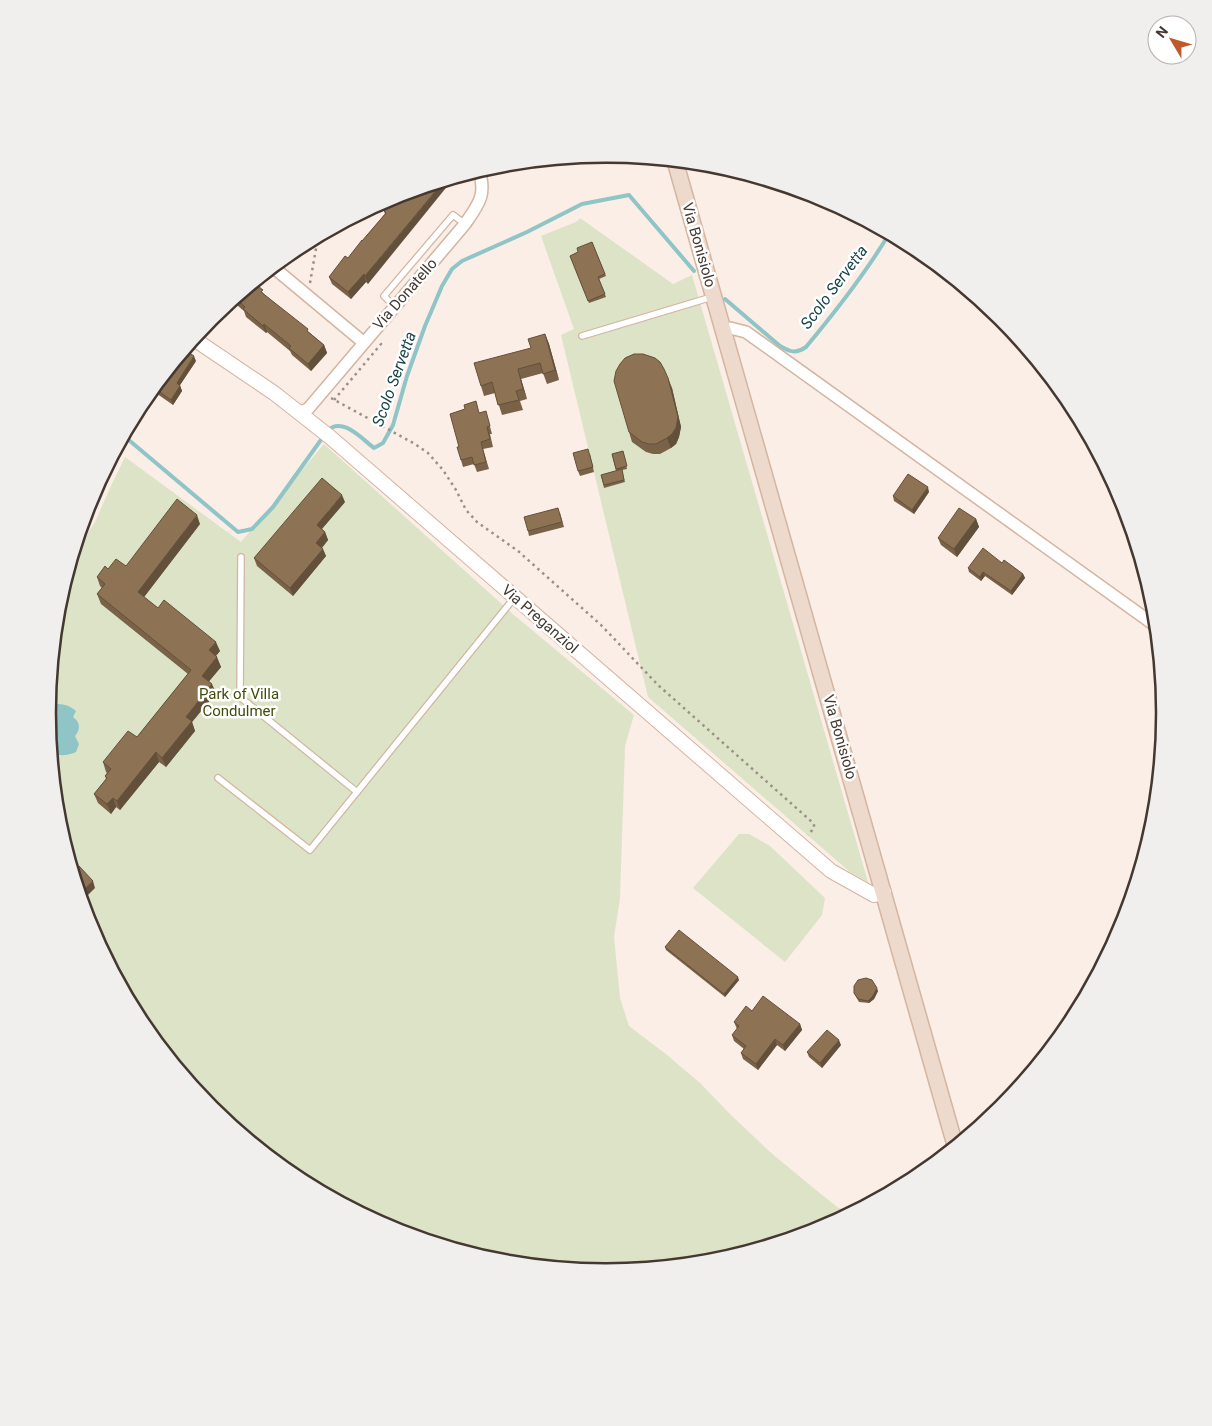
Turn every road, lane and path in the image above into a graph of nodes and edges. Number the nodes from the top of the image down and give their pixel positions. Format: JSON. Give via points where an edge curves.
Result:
{"nodes":[{"id":1,"x":677,"y":168,"type":"edge"},
{"id":2,"x":481,"y":178,"type":"edge"},
{"id":3,"x":316,"y":246,"type":"edge"},
{"id":4,"x":279,"y":272,"type":"edge"},
{"id":5,"x":304,"y":293,"type":"junction"},
{"id":6,"x":714,"y":296,"type":"junction"},
{"id":7,"x":723,"y":329,"type":"junction"},
{"id":8,"x":582,"y":336,"type":"dead end"},
{"id":9,"x":363,"y":342,"type":"junction"},
{"id":10,"x":200,"y":343,"type":"edge"},
{"id":11,"x":321,"y":392,"type":"junction"},
{"id":12,"x":305,"y":413,"type":"junction"},
{"id":13,"x":241,"y":557,"type":"dead end"},
{"id":14,"x":515,"y":597,"type":"junction"},
{"id":15,"x":1147,"y":620,"type":"edge"},
{"id":16,"x":218,"y":778,"type":"dead end"},
{"id":17,"x":357,"y":792,"type":"junction"},
{"id":18,"x":800,"y":844,"type":"junction"},
{"id":19,"x":884,"y":892,"type":"junction"},
{"id":20,"x":954,"y":1138,"type":"edge"}],
"edges":[{"from":1,"to":6,"type":"main road","name":"Via Bonisiolo"},
{"from":2,"to":9,"type":"street","name":"Via Donatello","via":[[482,194],[478,205]]},
{"from":3,"to":5,"type":"path","via":[[310,285]]},
{"from":4,"to":5,"type":"street"},
{"from":5,"to":9,"type":"street"},
{"from":6,"to":7,"type":"main road","name":"Via Bonisiolo"},
{"from":6,"to":8,"type":"lane"},
{"from":7,"to":15,"type":"street","via":[[746,332]]},
{"from":7,"to":19,"type":"main road","name":"Via Bonisiolo"},
{"from":9,"to":11,"type":"street","name":"Via Donatello"},
{"from":10,"to":12,"type":"street","name":"Via Preganziol"},
{"from":11,"to":12,"type":"street","name":"Via Donatello"},
{"from":11,"to":18,"type":"path","via":[[428,453],[443,470],[476,522],[518,551],[594,618],[658,685],[814,824]]},
{"from":12,"to":14,"type":"street","name":"Via Preganziol"},
{"from":13,"to":17,"type":"lane","via":[[240,697]]},
{"from":14,"to":17,"type":"lane"},
{"from":14,"to":18,"type":"street","name":"Via Preganziol"},
{"from":16,"to":17,"type":"lane","via":[[310,850]]},
{"from":18,"to":19,"type":"street","name":"Via Preganziol","via":[[831,871],[874,895]]},
{"from":19,"to":20,"type":"main road","name":"Via Bonisiolo"}]}
